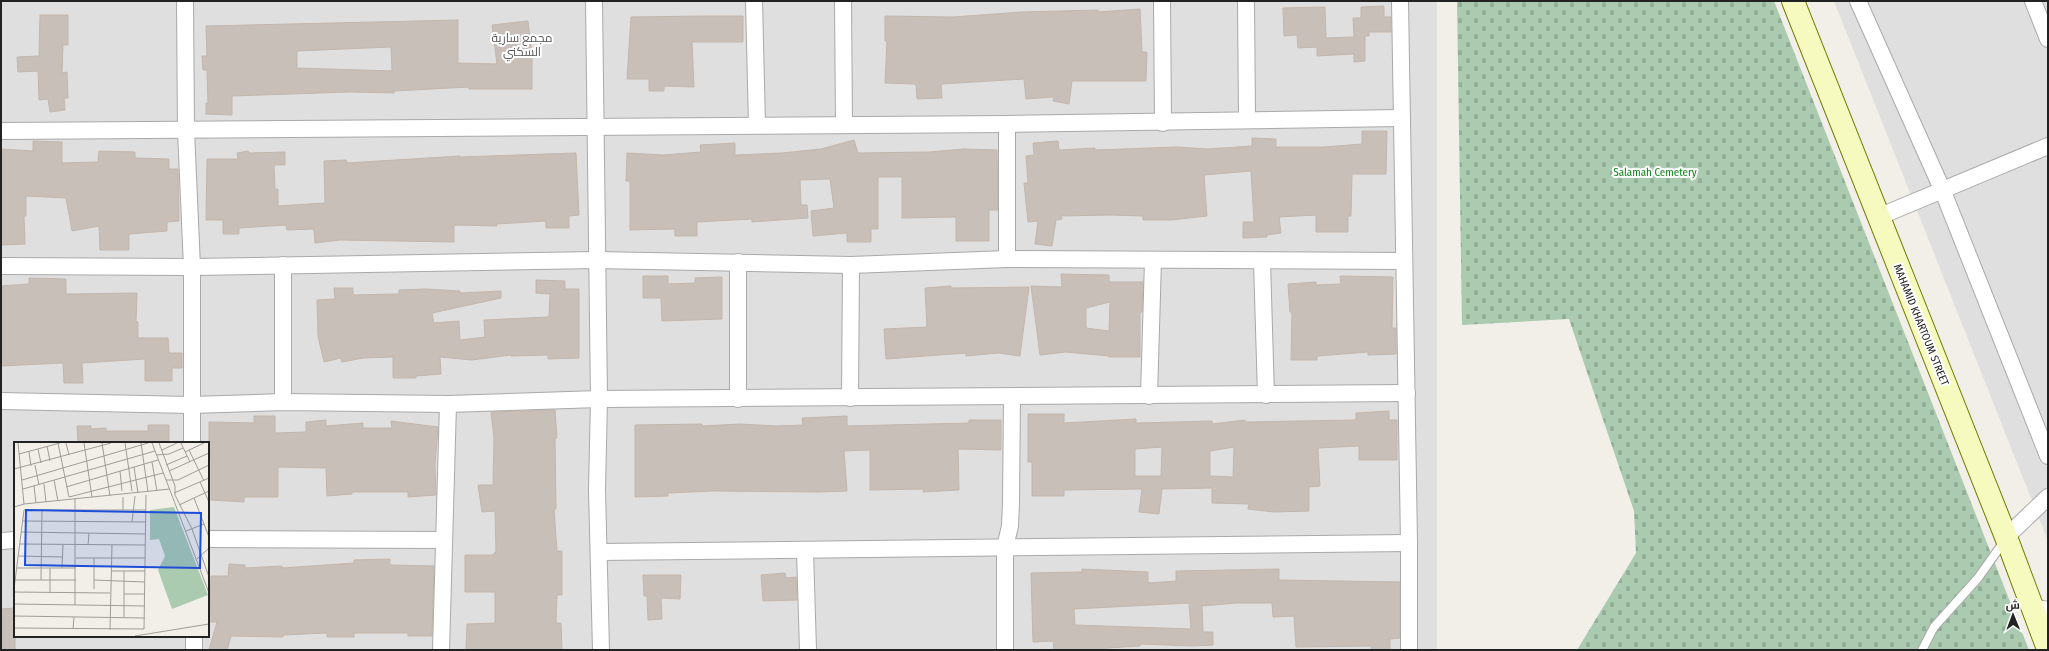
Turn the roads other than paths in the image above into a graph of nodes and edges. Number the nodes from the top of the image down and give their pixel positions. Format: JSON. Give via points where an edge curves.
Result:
{"nodes":[{"id":1,"x":185,"y":1,"type":"edge"},
{"id":2,"x":594,"y":1,"type":"edge"},
{"id":3,"x":754,"y":1,"type":"edge"},
{"id":4,"x":843,"y":1,"type":"edge"},
{"id":5,"x":1162,"y":1,"type":"edge"},
{"id":6,"x":1246,"y":1,"type":"edge"},
{"id":7,"x":1400,"y":1,"type":"edge"},
{"id":8,"x":1793,"y":1,"type":"edge"},
{"id":9,"x":1858,"y":1,"type":"edge"},
{"id":10,"x":2033,"y":1,"type":"edge"},
{"id":11,"x":2044,"y":17,"type":"edge"},
{"id":12,"x":2048,"y":39,"type":"edge"},
{"id":13,"x":1402,"y":118,"type":"junction"},
{"id":14,"x":1247,"y":120,"type":"junction"},
{"id":15,"x":1163,"y":122,"type":"junction"},
{"id":16,"x":1007,"y":124,"type":"junction"},
{"id":17,"x":757,"y":125,"type":"junction"},
{"id":18,"x":844,"y":125,"type":"junction"},
{"id":19,"x":595,"y":128,"type":"junction"},
{"id":20,"x":186,"y":131,"type":"junction"},
{"id":21,"x":1,"y":132,"type":"edge"},
{"id":22,"x":2048,"y":146,"type":"edge"},
{"id":23,"x":1942,"y":189,"type":"junction"},
{"id":24,"x":1878,"y":217,"type":"junction"},
{"id":25,"x":1007,"y":259,"type":"junction"},
{"id":26,"x":596,"y":260,"type":"junction"},
{"id":27,"x":1153,"y":260,"type":"junction"},
{"id":28,"x":1404,"y":261,"type":"junction"},
{"id":29,"x":738,"y":262,"type":"junction"},
{"id":30,"x":1262,"y":262,"type":"junction"},
{"id":31,"x":284,"y":265,"type":"junction"},
{"id":32,"x":851,"y":265,"type":"junction"},
{"id":33,"x":1,"y":266,"type":"edge"},
{"id":34,"x":192,"y":267,"type":"junction"},
{"id":35,"x":1406,"y":394,"type":"junction"},
{"id":36,"x":1266,"y":395,"type":"junction"},
{"id":37,"x":1012,"y":396,"type":"junction"},
{"id":38,"x":1149,"y":396,"type":"junction"},
{"id":39,"x":850,"y":398,"type":"junction"},
{"id":40,"x":599,"y":399,"type":"junction"},
{"id":41,"x":738,"y":399,"type":"junction"},
{"id":42,"x":1,"y":401,"type":"edge"},
{"id":43,"x":283,"y":402,"type":"junction"},
{"id":44,"x":448,"y":404,"type":"junction"},
{"id":45,"x":191,"y":405,"type":"junction"},
{"id":46,"x":192,"y":442,"type":"edge"},
{"id":47,"x":2048,"y":456,"type":"edge"},
{"id":48,"x":2048,"y":497,"type":"edge"},
{"id":49,"x":2006,"y":537,"type":"junction"},
{"id":50,"x":209,"y":539,"type":"edge"},
{"id":51,"x":14,"y":540,"type":"edge"},
{"id":52,"x":444,"y":540,"type":"junction"},
{"id":53,"x":1,"y":541,"type":"edge"},
{"id":54,"x":1409,"y":543,"type":"junction"},
{"id":55,"x":1005,"y":547,"type":"junction"},
{"id":56,"x":805,"y":551,"type":"junction"},
{"id":57,"x":599,"y":552,"type":"junction"},
{"id":58,"x":2040,"y":608,"type":"edge"},
{"id":59,"x":194,"y":637,"type":"edge"},
{"id":60,"x":2048,"y":649,"type":"edge"},
{"id":61,"x":194,"y":650,"type":"edge"},
{"id":62,"x":441,"y":650,"type":"edge"},
{"id":63,"x":601,"y":650,"type":"edge"},
{"id":64,"x":808,"y":650,"type":"edge"},
{"id":65,"x":1005,"y":650,"type":"edge"},
{"id":66,"x":1409,"y":650,"type":"edge"},
{"id":67,"x":1922,"y":650,"type":"edge"}],
"edges":[{"from":1,"to":20,"type":"street"},
{"from":2,"to":19,"type":"street"},
{"from":3,"to":17,"type":"street"},
{"from":4,"to":18,"type":"street"},
{"from":5,"to":15,"type":"street"},
{"from":6,"to":14,"type":"street"},
{"from":7,"to":13,"type":"street"},
{"from":8,"to":24,"type":"street","name":"MAHAMID KHARTOUM STREET"},
{"from":9,"to":23,"type":"street"},
{"from":10,"to":11,"type":"street"},
{"from":11,"to":12,"type":"street"},
{"from":13,"to":14,"type":"street"},
{"from":13,"to":28,"type":"street"},
{"from":14,"to":15,"type":"street"},
{"from":15,"to":16,"type":"street"},
{"from":16,"to":18,"type":"street"},
{"from":16,"to":25,"type":"street"},
{"from":17,"to":18,"type":"street"},
{"from":17,"to":19,"type":"street"},
{"from":19,"to":20,"type":"street"},
{"from":19,"to":26,"type":"street"},
{"from":20,"to":21,"type":"street"},
{"from":20,"to":34,"type":"street"},
{"from":22,"to":23,"type":"street"},
{"from":23,"to":24,"type":"street"},
{"from":23,"to":47,"type":"street"},
{"from":24,"to":49,"type":"street","name":"MAHAMID KHARTOUM STREET"},
{"from":25,"to":27,"type":"street"},
{"from":25,"to":32,"type":"street"},
{"from":26,"to":29,"type":"street"},
{"from":26,"to":31,"type":"street"},
{"from":26,"to":40,"type":"street"},
{"from":27,"to":30,"type":"street"},
{"from":27,"to":38,"type":"street"},
{"from":28,"to":30,"type":"street"},
{"from":28,"to":35,"type":"street"},
{"from":29,"to":32,"type":"street"},
{"from":29,"to":41,"type":"street"},
{"from":30,"to":36,"type":"street"},
{"from":31,"to":34,"type":"street"},
{"from":31,"to":43,"type":"street"},
{"from":32,"to":39,"type":"street"},
{"from":33,"to":34,"type":"street"},
{"from":34,"to":45,"type":"street"},
{"from":35,"to":36,"type":"street"},
{"from":35,"to":54,"type":"street"},
{"from":36,"to":38,"type":"street"},
{"from":37,"to":38,"type":"street"},
{"from":37,"to":39,"type":"street"},
{"from":37,"to":55,"type":"street","via":[[1011,510]]},
{"from":39,"to":41,"type":"street"},
{"from":40,"to":41,"type":"street"},
{"from":40,"to":44,"type":"street"},
{"from":40,"to":57,"type":"street"},
{"from":42,"to":45,"type":"street"},
{"from":43,"to":44,"type":"street"},
{"from":43,"to":45,"type":"street"},
{"from":44,"to":52,"type":"street"},
{"from":45,"to":46,"type":"street"},
{"from":48,"to":49,"type":"street"},
{"from":49,"to":58,"type":"street","name":"MAHAMID KHARTOUM STREET"},
{"from":49,"to":67,"type":"lane","via":[[1978,578],[1934,627]]},
{"from":50,"to":52,"type":"street"},
{"from":51,"to":53,"type":"street"},
{"from":52,"to":62,"type":"street"},
{"from":54,"to":55,"type":"street"},
{"from":54,"to":66,"type":"street"},
{"from":55,"to":56,"type":"street"},
{"from":55,"to":65,"type":"street"},
{"from":56,"to":57,"type":"street"},
{"from":56,"to":64,"type":"street"},
{"from":57,"to":63,"type":"street"},
{"from":58,"to":60,"type":"street","name":"MAHAMID KHARTOUM STREET"},
{"from":59,"to":61,"type":"street"}]}
